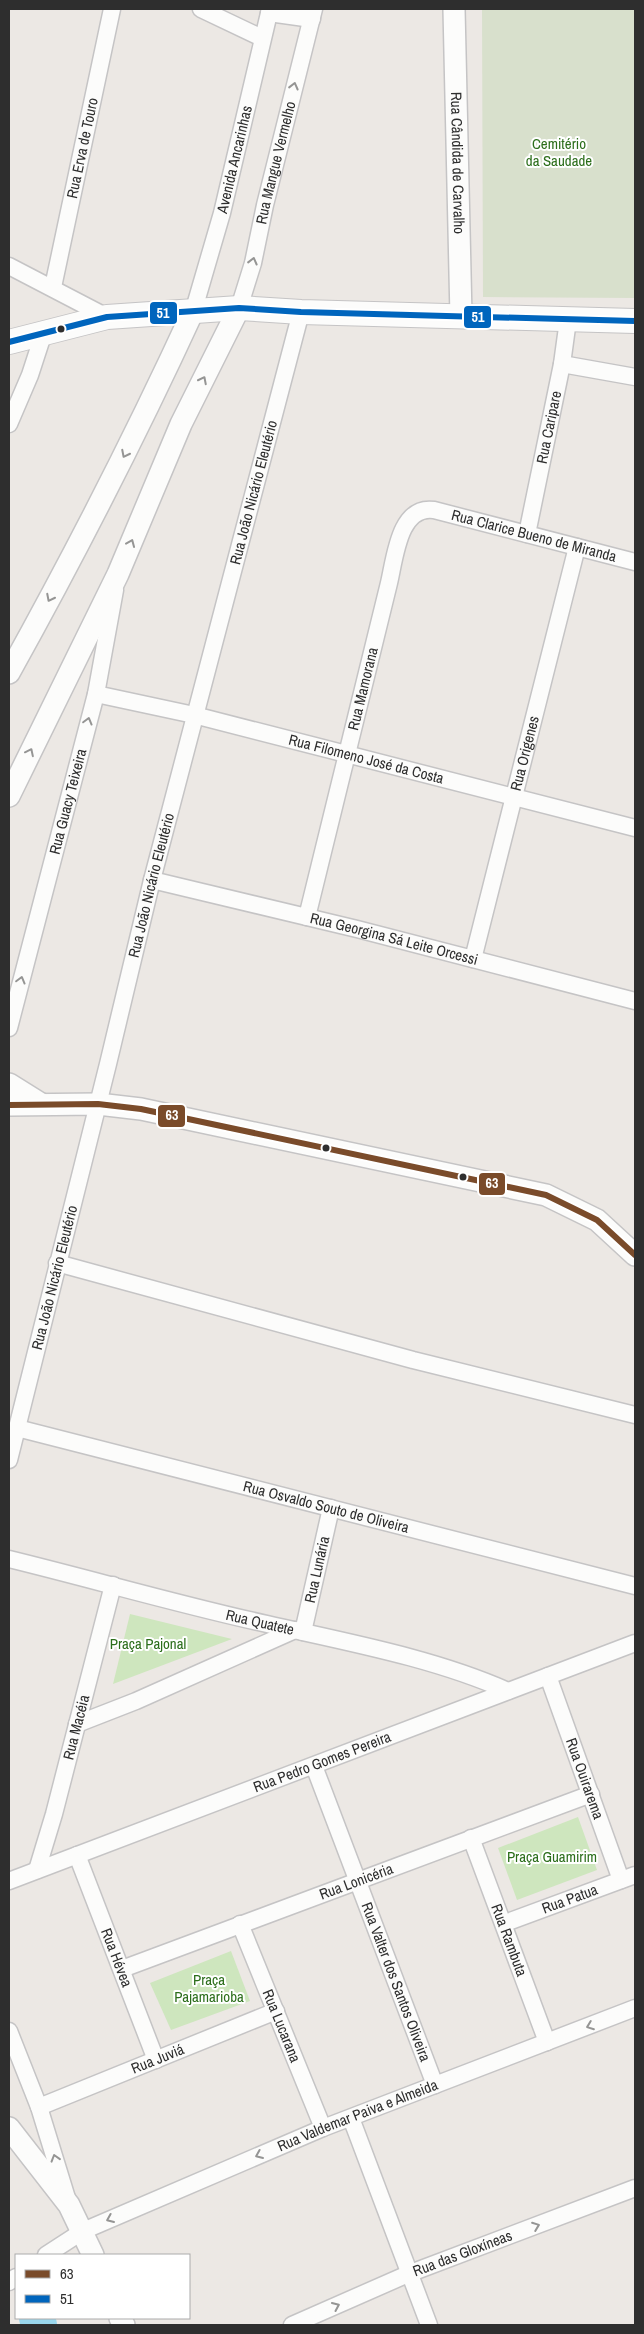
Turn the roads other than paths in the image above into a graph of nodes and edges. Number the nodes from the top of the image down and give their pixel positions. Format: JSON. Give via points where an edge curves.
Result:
{"nodes":[{"id":1,"x":112,"y":9,"type":"edge"},
{"id":2,"x":201,"y":9,"type":"edge"},
{"id":3,"x":454,"y":9,"type":"edge"},
{"id":4,"x":269,"y":11,"type":"edge"},
{"id":5,"x":313,"y":14,"type":"edge"},
{"id":6,"x":262,"y":38,"type":"junction"},
{"id":7,"x":9,"y":266,"type":"edge"},
{"id":8,"x":53,"y":287,"type":"junction"},
{"id":9,"x":239,"y":308,"type":"junction"},
{"id":10,"x":194,"y":309,"type":"junction"},
{"id":11,"x":302,"y":312,"type":"junction"},
{"id":12,"x":107,"y":317,"type":"junction"},
{"id":13,"x":461,"y":317,"type":"junction"},
{"id":14,"x":568,"y":320,"type":"junction"},
{"id":15,"x":635,"y":321,"type":"edge"},
{"id":16,"x":44,"y":332,"type":"junction"},
{"id":17,"x":9,"y":342,"type":"edge"},
{"id":18,"x":562,"y":364,"type":"junction"},
{"id":19,"x":635,"y":377,"type":"edge"},
{"id":20,"x":9,"y":424,"type":"edge"},
{"id":21,"x":434,"y":510,"type":"joint"},
{"id":22,"x":526,"y":534,"type":"junction"},
{"id":23,"x":577,"y":547,"type":"junction"},
{"id":24,"x":635,"y":562,"type":"edge"},
{"id":25,"x":118,"y":574,"type":"junction"},
{"id":26,"x":9,"y":673,"type":"edge"},
{"id":27,"x":96,"y":694,"type":"junction"},
{"id":28,"x":194,"y":715,"type":"junction"},
{"id":29,"x":346,"y":754,"type":"junction"},
{"id":30,"x":9,"y":796,"type":"edge"},
{"id":31,"x":515,"y":798,"type":"junction"},
{"id":32,"x":635,"y":828,"type":"edge"},
{"id":33,"x":152,"y":880,"type":"junction"},
{"id":34,"x":307,"y":917,"type":"junction"},
{"id":35,"x":473,"y":959,"type":"junction"},
{"id":36,"x":635,"y":1001,"type":"edge"},
{"id":37,"x":9,"y":1028,"type":"edge"},
{"id":38,"x":9,"y":1084,"type":"edge"},
{"id":39,"x":41,"y":1104,"type":"junction"},
{"id":40,"x":98,"y":1104,"type":"junction"},
{"id":41,"x":9,"y":1105,"type":"edge"},
{"id":42,"x":635,"y":1255,"type":"edge"},
{"id":43,"x":57,"y":1263,"type":"junction"},
{"id":44,"x":635,"y":1415,"type":"edge"},
{"id":45,"x":17,"y":1428,"type":"junction"},
{"id":46,"x":9,"y":1460,"type":"edge"},
{"id":47,"x":331,"y":1508,"type":"junction"},
{"id":48,"x":9,"y":1559,"type":"edge"},
{"id":49,"x":113,"y":1585,"type":"junction"},
{"id":50,"x":635,"y":1586,"type":"edge"},
{"id":51,"x":299,"y":1631,"type":"junction"},
{"id":52,"x":635,"y":1643,"type":"edge"},
{"id":53,"x":548,"y":1676,"type":"junction"},
{"id":54,"x":508,"y":1691,"type":"junction"},
{"id":55,"x":77,"y":1724,"type":"junction"},
{"id":56,"x":314,"y":1766,"type":"junction"},
{"id":57,"x":591,"y":1794,"type":"junction"},
{"id":58,"x":472,"y":1838,"type":"junction"},
{"id":59,"x":77,"y":1855,"type":"junction"},
{"id":60,"x":37,"y":1870,"type":"junction"},
{"id":61,"x":628,"y":1877,"type":"edge"},
{"id":62,"x":358,"y":1880,"type":"junction"},
{"id":63,"x":9,"y":1881,"type":"edge"},
{"id":64,"x":240,"y":1924,"type":"junction"},
{"id":65,"x":505,"y":1924,"type":"junction"},
{"id":66,"x":122,"y":1969,"type":"junction"},
{"id":67,"x":635,"y":2008,"type":"edge"},
{"id":68,"x":276,"y":2011,"type":"junction"},
{"id":69,"x":9,"y":2031,"type":"edge"},
{"id":70,"x":547,"y":2042,"type":"junction"},
{"id":71,"x":156,"y":2060,"type":"junction"},
{"id":72,"x":435,"y":2085,"type":"junction"},
{"id":73,"x":39,"y":2107,"type":"junction"},
{"id":74,"x":351,"y":2118,"type":"junction"},
{"id":75,"x":9,"y":2128,"type":"edge"},
{"id":76,"x":323,"y":2128,"type":"junction"},
{"id":77,"x":635,"y":2188,"type":"edge"},
{"id":78,"x":69,"y":2205,"type":"junction"},
{"id":79,"x":83,"y":2231,"type":"junction"},
{"id":80,"x":50,"y":2253,"type":"edge"},
{"id":81,"x":94,"y":2254,"type":"edge"},
{"id":82,"x":408,"y":2274,"type":"junction"},
{"id":83,"x":292,"y":2325,"type":"edge"},
{"id":84,"x":428,"y":2325,"type":"edge"}],
"edges":[{"from":1,"to":8,"type":"street","name":"Rua Erva de Touro"},
{"from":2,"to":6,"type":"street"},
{"from":3,"to":13,"type":"street","name":"Rua Cândida de Carvalho"},
{"from":4,"to":5,"type":"street","name":"Rua Mangue Vermelho"},
{"from":4,"to":6,"type":"street","name":"Avenida Ancarinhas"},
{"from":9,"to":5,"type":"street","name":"Rua Mangue Vermelho","one_way":true,"via":[[253,263]]},
{"from":6,"to":10,"type":"street","name":"Avenida Ancarinhas","via":[[222,213]]},
{"from":7,"to":8,"type":"street"},
{"from":8,"to":12,"type":"street"},
{"from":9,"to":10,"type":"main road"},
{"from":9,"to":11,"type":"main road"},
{"from":25,"to":9,"type":"street","one_way":true,"via":[[181,424]]},
{"from":10,"to":12,"type":"main road"},
{"from":10,"to":26,"type":"street","one_way":true,"via":[[136,434]]},
{"from":11,"to":13,"type":"main road"},
{"from":11,"to":28,"type":"street","name":"Rua João Nicário Eleutério"},
{"from":12,"to":16,"type":"main road"},
{"from":13,"to":14,"type":"main road"},
{"from":14,"to":15,"type":"main road"},
{"from":14,"to":18,"type":"street","name":"Rua Caripare"},
{"from":16,"to":17,"type":"main road"},
{"from":16,"to":20,"type":"street"},
{"from":18,"to":19,"type":"street"},
{"from":18,"to":22,"type":"street","name":"Rua Caripare"},
{"from":21,"to":22,"type":"street","name":"Rua Clarice Bueno de Miranda"},
{"from":21,"to":29,"type":"street","name":"Rua Mamorana","via":[[417,511],[402,534]]},
{"from":22,"to":23,"type":"street","name":"Rua Clarice Bueno de Miranda"},
{"from":23,"to":24,"type":"street","name":"Rua Clarice Bueno de Miranda"},
{"from":23,"to":31,"type":"street","name":"Rua Origenes"},
{"from":25,"to":27,"type":"street","name":"Rua Guacy Teixeira"},
{"from":30,"to":25,"type":"street","one_way":true},
{"from":27,"to":28,"type":"street","name":"Rua Filomeno José da Costa"},
{"from":37,"to":27,"type":"street","name":"Rua Guacy Teixeira","one_way":true},
{"from":28,"to":29,"type":"street","name":"Rua Filomeno José da Costa"},
{"from":28,"to":33,"type":"street","name":"Rua João Nicário Eleutério"},
{"from":29,"to":31,"type":"street","name":"Rua Filomeno José da Costa"},
{"from":29,"to":34,"type":"street","name":"Rua Mamorana"},
{"from":31,"to":32,"type":"street","name":"Rua Filomeno José da Costa"},
{"from":31,"to":35,"type":"street","name":"Rua Origenes"},
{"from":33,"to":34,"type":"street","name":"Rua Georgina Sá Leite Orcessi"},
{"from":33,"to":40,"type":"street","name":"Rua João Nicário Eleutério"},
{"from":34,"to":35,"type":"street","name":"Rua Georgina Sá Leite Orcessi"},
{"from":35,"to":36,"type":"street","name":"Rua Georgina Sá Leite Orcessi"},
{"from":38,"to":39,"type":"street"},
{"from":39,"to":40,"type":"street"},
{"from":39,"to":41,"type":"street"},
{"from":40,"to":42,"type":"street","via":[[140,1109],[546,1195],[597,1220]]},
{"from":40,"to":43,"type":"street","name":"Rua João Nicário Eleutério"},
{"from":43,"to":44,"type":"street","via":[[414,1360]]},
{"from":43,"to":45,"type":"street","name":"Rua João Nicário Eleutério"},
{"from":45,"to":46,"type":"street","name":"Rua João Nicário Eleutério"},
{"from":45,"to":47,"type":"street","name":"Rua Osvaldo Souto de Oliveira"},
{"from":47,"to":50,"type":"street","name":"Rua Osvaldo Souto de Oliveira"},
{"from":47,"to":51,"type":"street","name":"Rua Lunária"},
{"from":48,"to":49,"type":"street","name":"Rua Quatete"},
{"from":49,"to":51,"type":"street","name":"Rua Quatete"},
{"from":49,"to":55,"type":"street","name":"Rua Macéia"},
{"from":51,"to":54,"type":"street","name":"Rua Quatete","via":[[396,1654]]},
{"from":51,"to":55,"type":"street"},
{"from":52,"to":53,"type":"street","name":"Rua Pedro Gomes Pereira"},
{"from":53,"to":54,"type":"street","name":"Rua Pedro Gomes Pereira"},
{"from":53,"to":57,"type":"street","name":"Rua Ouirarema"},
{"from":54,"to":56,"type":"street","name":"Rua Pedro Gomes Pereira"},
{"from":55,"to":60,"type":"street","name":"Rua Macéia"},
{"from":56,"to":59,"type":"street","name":"Rua Pedro Gomes Pereira"},
{"from":56,"to":62,"type":"street","name":"Rua Valter dos Santos Oliveira"},
{"from":57,"to":58,"type":"street","name":"Rua Lonicéria"},
{"from":57,"to":61,"type":"street","name":"Rua Ouirarema"},
{"from":58,"to":62,"type":"street","name":"Rua Lonicéria"},
{"from":58,"to":65,"type":"street","name":"Rua Rambuta"},
{"from":59,"to":60,"type":"street","name":"Rua Pedro Gomes Pereira"},
{"from":59,"to":66,"type":"street","name":"Rua Hévea"},
{"from":60,"to":63,"type":"street","name":"Rua Pedro Gomes Pereira"},
{"from":61,"to":65,"type":"street","name":"Rua Patua"},
{"from":62,"to":64,"type":"street","name":"Rua Lonicéria"},
{"from":62,"to":72,"type":"street","name":"Rua Valter dos Santos Oliveira"},
{"from":64,"to":66,"type":"street","name":"Rua Lonicéria"},
{"from":64,"to":68,"type":"street","name":"Rua Lucarana"},
{"from":65,"to":70,"type":"street","name":"Rua Rambuta"},
{"from":66,"to":71,"type":"street","name":"Rua Hévea"},
{"from":67,"to":70,"type":"street","name":"Rua Valdemar Paiva e Almeida","one_way":true},
{"from":68,"to":71,"type":"street","name":"Rua Juviá"},
{"from":68,"to":76,"type":"street","name":"Rua Lucarana"},
{"from":69,"to":73,"type":"street"},
{"from":70,"to":72,"type":"street","name":"Rua Valdemar Paiva e Almeida"},
{"from":71,"to":73,"type":"street","name":"Rua Juviá"},
{"from":72,"to":74,"type":"street","name":"Rua Valdemar Paiva e Almeida"},
{"from":78,"to":73,"type":"street","one_way":true},
{"from":74,"to":76,"type":"street","name":"Rua Valdemar Paiva e Almeida"},
{"from":74,"to":82,"type":"street"},
{"from":75,"to":78,"type":"street"},
{"from":76,"to":79,"type":"street","name":"Rua Valdemar Paiva e Almeida","one_way":true},
{"from":82,"to":77,"type":"street","name":"Rua das Gloxíneas","one_way":true},
{"from":78,"to":79,"type":"street"},
{"from":79,"to":80,"type":"street","name":"Rua Valdemar Paiva e Almeida"},
{"from":79,"to":81,"type":"street"},
{"from":83,"to":82,"type":"street","name":"Rua das Gloxíneas","one_way":true},
{"from":82,"to":84,"type":"street"}]}
